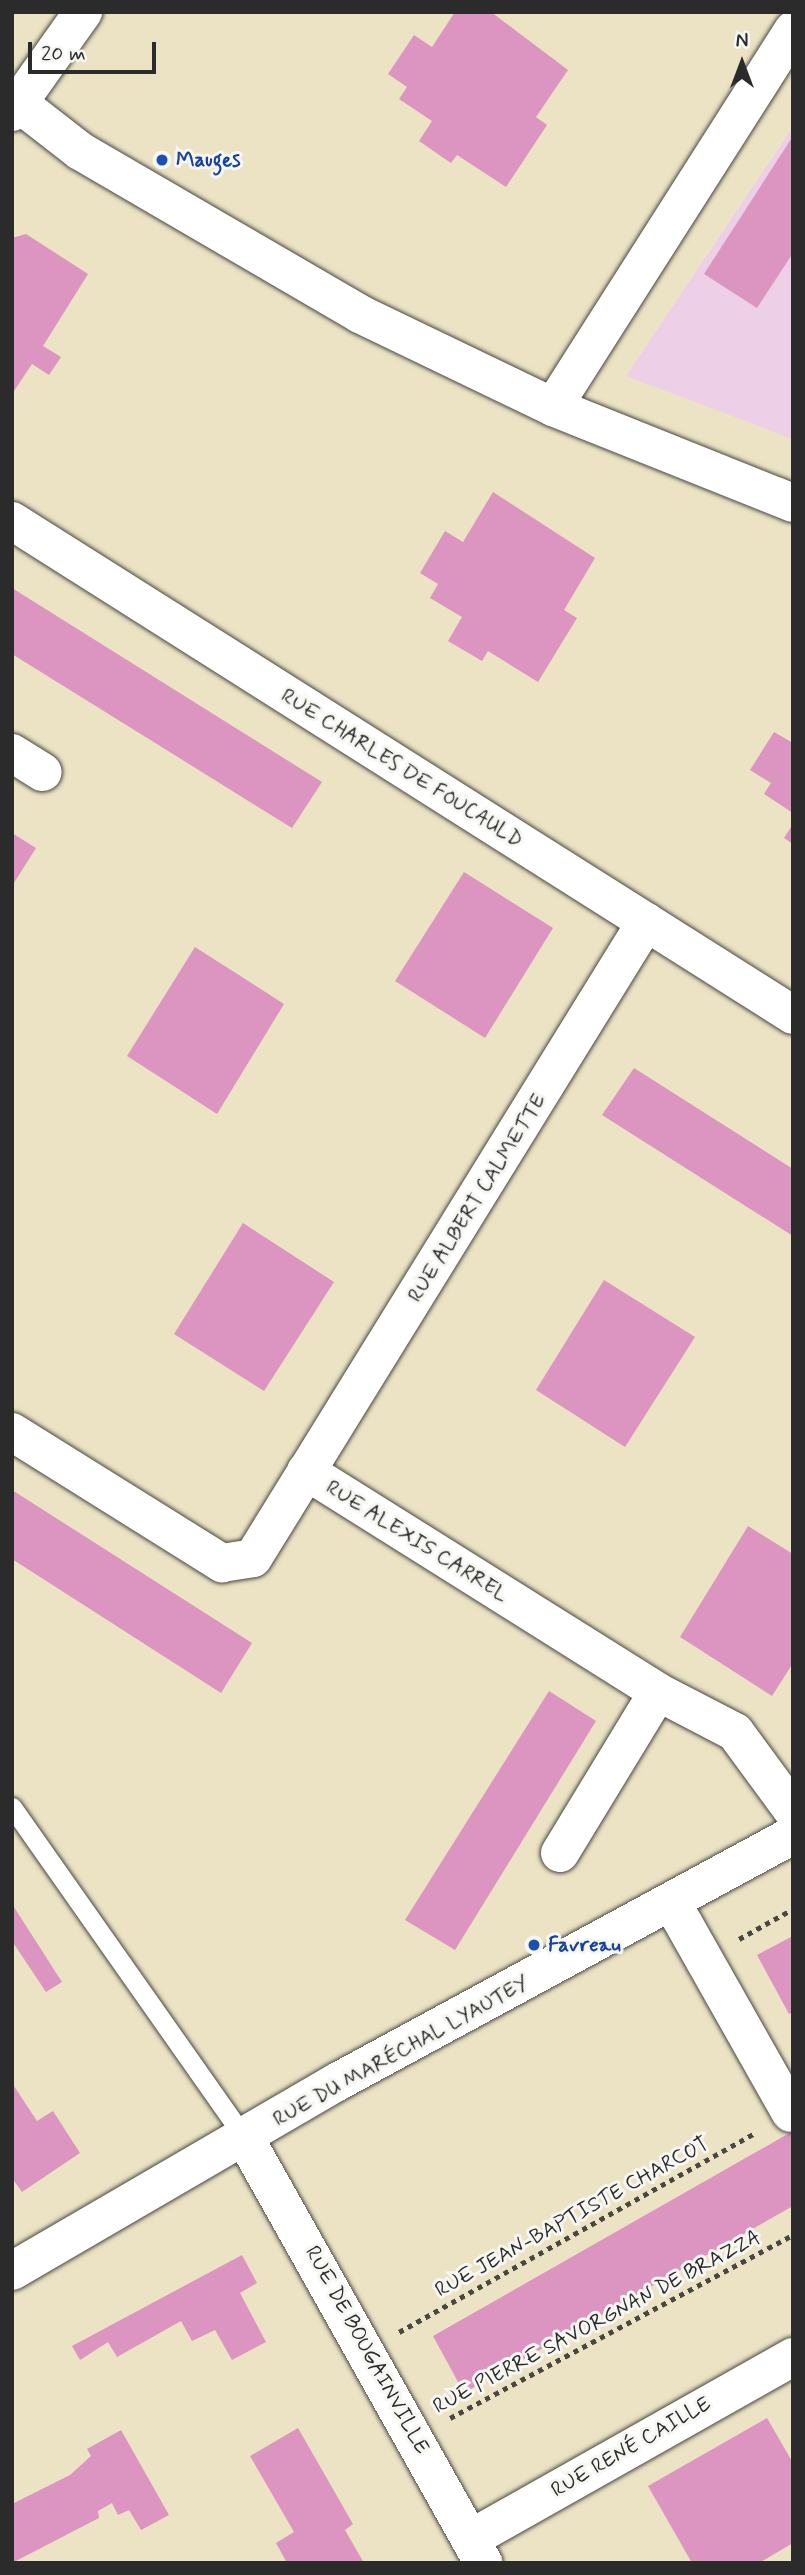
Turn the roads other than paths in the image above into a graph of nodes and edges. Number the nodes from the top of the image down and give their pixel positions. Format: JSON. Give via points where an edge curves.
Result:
{"nodes":[{"id":1,"x":83,"y":12,"type":"edge"},
{"id":2,"x":793,"y":30,"type":"edge"},
{"id":3,"x":14,"y":103,"type":"edge"},
{"id":4,"x":553,"y":407,"type":"junction"},
{"id":5,"x":793,"y":503,"type":"edge"},
{"id":6,"x":12,"y":521,"type":"edge"},
{"id":7,"x":646,"y":922,"type":"junction"},
{"id":8,"x":793,"y":1015,"type":"edge"},
{"id":9,"x":12,"y":1432,"type":"edge"},
{"id":10,"x":306,"y":1471,"type":"junction"},
{"id":11,"x":658,"y":1692,"type":"junction"},
{"id":12,"x":12,"y":1807,"type":"edge"},
{"id":13,"x":793,"y":1811,"type":"edge"},
{"id":14,"x":793,"y":1835,"type":"edge"},
{"id":15,"x":560,"y":1853,"type":"dead end"},
{"id":16,"x":672,"y":1903,"type":"junction"},
{"id":17,"x":791,"y":2113,"type":"road end"},
{"id":18,"x":246,"y":2140,"type":"junction"},
{"id":19,"x":14,"y":2264,"type":"edge"},
{"id":20,"x":793,"y":2357,"type":"edge"},
{"id":21,"x":477,"y":2551,"type":"edge"}],
"edges":[{"from":1,"to":3,"type":"street"},
{"from":2,"to":4,"type":"street"},
{"from":3,"to":4,"type":"street","via":[[80,151],[360,314]]},
{"from":4,"to":5,"type":"street"},
{"from":6,"to":7,"type":"street","name":"RUE CHARLES DE FOUCAULD"},
{"from":7,"to":8,"type":"street","name":"RUE CHARLES DE FOUCAULD"},
{"from":7,"to":10,"type":"street","name":"RUE ALBERT CALMETTE"},
{"from":9,"to":10,"type":"street","name":"RUE ALEXIS CARREL","via":[[222,1563],[253,1558]]},
{"from":10,"to":11,"type":"street","name":"RUE ALEXIS CARREL"},
{"from":11,"to":13,"type":"street","name":"RUE ALEXIS CARREL","via":[[735,1732]]},
{"from":11,"to":15,"type":"street"},
{"from":12,"to":18,"type":"lane"},
{"from":14,"to":16,"type":"street","name":"RUE DU MARÉCHAL LYAUTEY"},
{"from":16,"to":17,"type":"street"},
{"from":16,"to":18,"type":"street","name":"RUE DU MARÉCHAL LYAUTEY","via":[[337,2082]]},
{"from":18,"to":19,"type":"street","name":"RUE DU MARÉCHAL LYAUTEY"},
{"from":18,"to":21,"type":"street","name":"RUE DE BOUGAINVILLE"},
{"from":20,"to":21,"type":"street","name":"RUE RENÉ CAILLE"}]}
